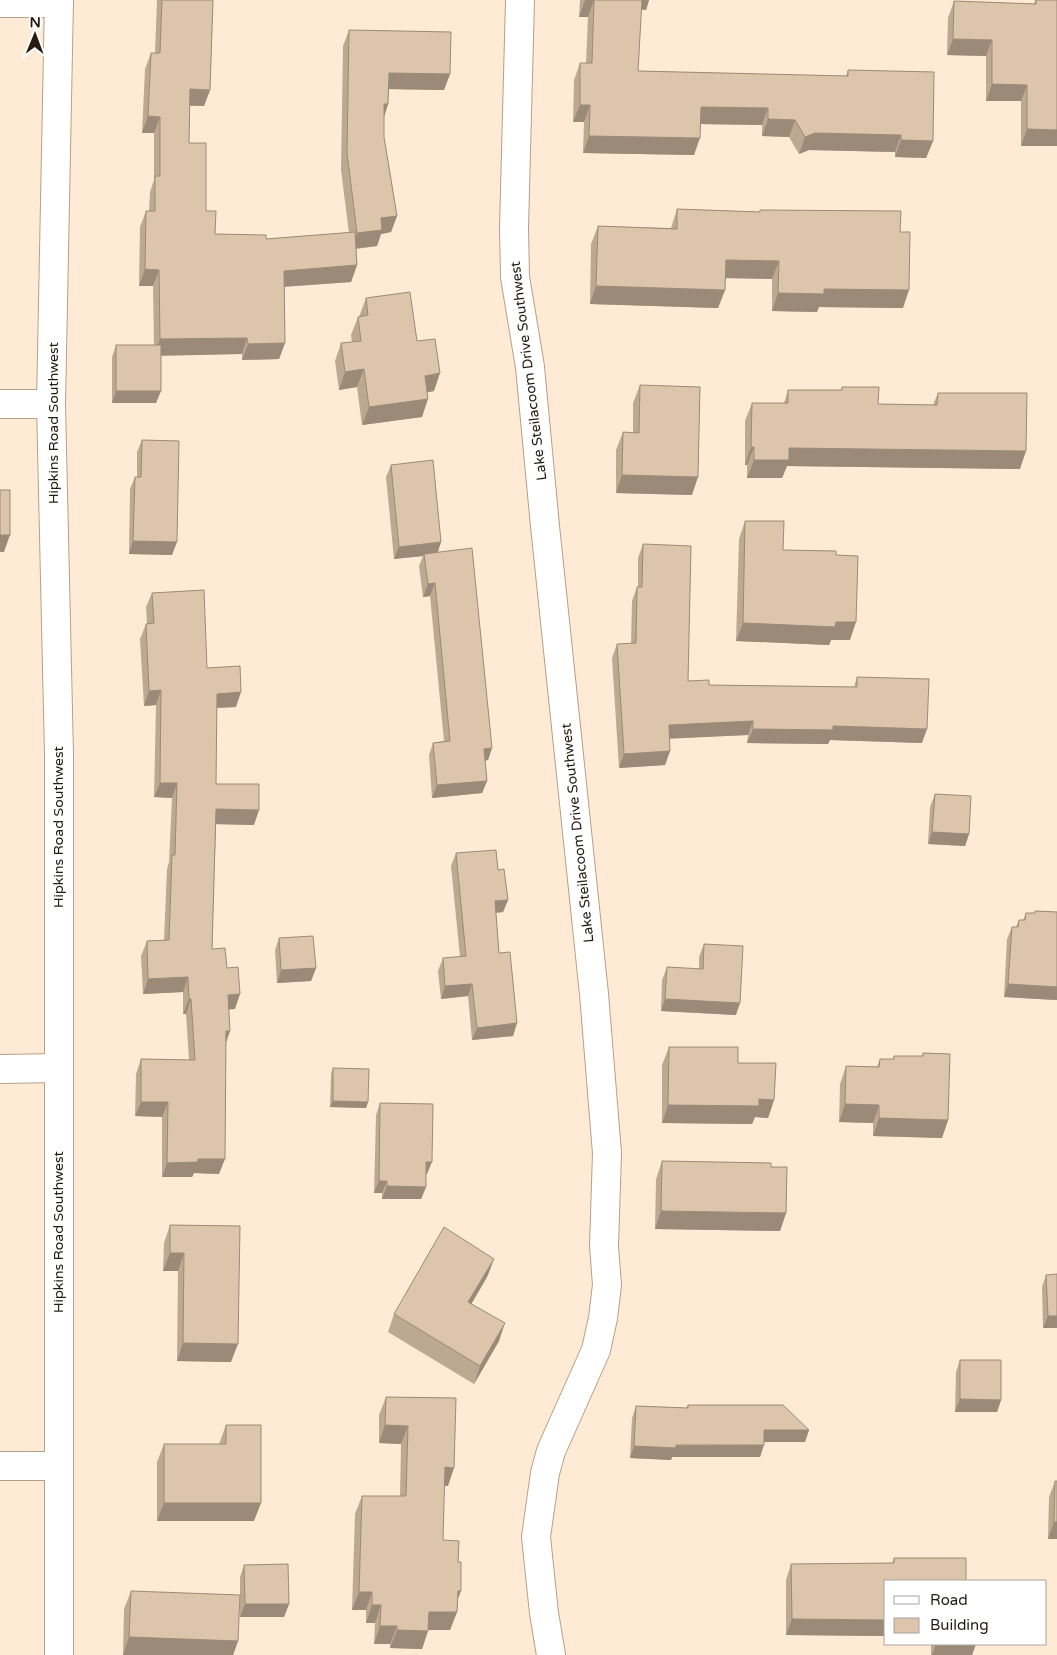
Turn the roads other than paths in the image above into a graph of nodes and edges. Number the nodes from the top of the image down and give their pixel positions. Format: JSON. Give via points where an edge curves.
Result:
{"nodes":[{"id":1,"x":520,"y":0,"type":"edge"},
{"id":2,"x":59,"y":2,"type":"edge"},
{"id":3,"x":0,"y":3,"type":"edge"},
{"id":4,"x":0,"y":404,"type":"edge"},
{"id":5,"x":51,"y":404,"type":"junction"},
{"id":6,"x":58,"y":1068,"type":"junction"},
{"id":7,"x":0,"y":1069,"type":"edge"},
{"id":8,"x":0,"y":1466,"type":"edge"},
{"id":9,"x":57,"y":1466,"type":"junction"},
{"id":10,"x":59,"y":1655,"type":"edge"},
{"id":11,"x":552,"y":1655,"type":"edge"}],
"edges":[{"from":1,"to":11,"type":"street","name":"Lake Steilacoom Drive Southwest","via":[[515,277],[530,367],[594,994],[607,1153],[604,1246],[607,1285],[603,1318],[596,1350],[551,1451],[536,1537]]},
{"from":2,"to":3,"type":"street"},
{"from":2,"to":5,"type":"street","name":"Hipkins Road Southwest"},
{"from":4,"to":5,"type":"street"},
{"from":5,"to":6,"type":"street","name":"Hipkins Road Southwest","via":[[58,754]]},
{"from":6,"to":7,"type":"street"},
{"from":6,"to":9,"type":"street","name":"Hipkins Road Southwest"},
{"from":8,"to":9,"type":"street"},
{"from":9,"to":10,"type":"street","name":"Hipkins Road Southwest"}]}
